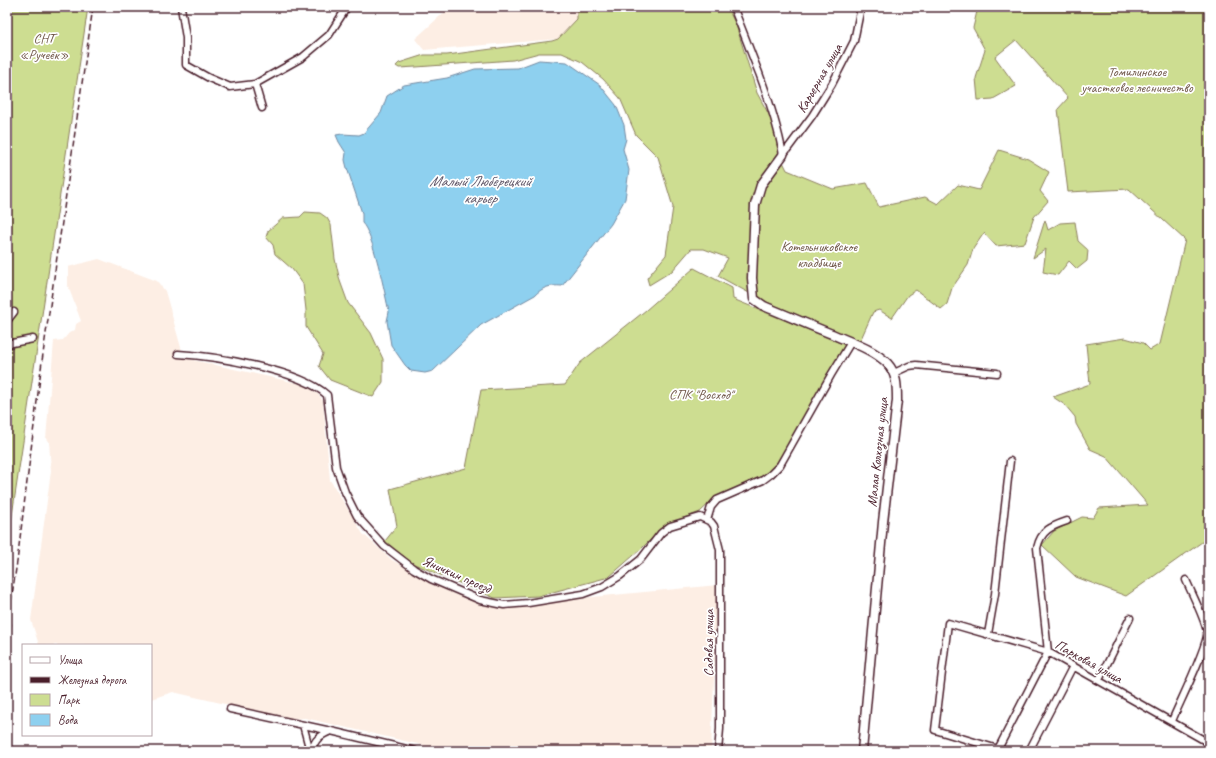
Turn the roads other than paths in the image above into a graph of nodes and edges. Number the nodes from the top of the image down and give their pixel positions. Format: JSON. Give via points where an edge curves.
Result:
{"nodes":[{"id":1,"x":181,"y":7,"type":"edge"},
{"id":2,"x":347,"y":7,"type":"edge"},
{"id":3,"x":733,"y":7,"type":"edge"},
{"id":4,"x":861,"y":7,"type":"edge"},
{"id":5,"x":255,"y":84,"type":"junction"},
{"id":6,"x":262,"y":108,"type":"dead end"},
{"id":7,"x":783,"y":155,"type":"junction"},
{"id":8,"x":14,"y":312,"type":"dead end"},
{"id":9,"x":7,"y":321,"type":"edge"},
{"id":10,"x":32,"y":339,"type":"dead end"},
{"id":11,"x":851,"y":342,"type":"junction"},
{"id":12,"x":7,"y":344,"type":"edge"},
{"id":13,"x":178,"y":354,"type":"dead end"},
{"id":14,"x":894,"y":373,"type":"junction"},
{"id":15,"x":997,"y":373,"type":"dead end"},
{"id":16,"x":1010,"y":461,"type":"dead end"},
{"id":17,"x":707,"y":520,"type":"junction"},
{"id":18,"x":1068,"y":521,"type":"dead end"},
{"id":19,"x":1186,"y":580,"type":"dead end"},
{"id":20,"x":1130,"y":618,"type":"dead end"},
{"id":21,"x":988,"y":634,"type":"junction"},
{"id":22,"x":1048,"y":652,"type":"junction"},
{"id":23,"x":1073,"y":666,"type":"junction"},
{"id":24,"x":1099,"y":680,"type":"junction"},
{"id":25,"x":230,"y":709,"type":"dead end"},
{"id":26,"x":1172,"y":721,"type":"junction"},
{"id":27,"x":303,"y":725,"type":"junction"},
{"id":28,"x":331,"y":731,"type":"junction"},
{"id":29,"x":1209,"y":744,"type":"edge"},
{"id":30,"x":998,"y":750,"type":"edge"},
{"id":31,"x":311,"y":751,"type":"edge"},
{"id":32,"x":415,"y":751,"type":"edge"},
{"id":33,"x":718,"y":751,"type":"edge"},
{"id":34,"x":862,"y":751,"type":"edge"},
{"id":35,"x":1029,"y":751,"type":"edge"}],
"edges":[{"from":1,"to":5,"type":"street","via":[[186,38],[186,65],[230,88]]},
{"from":2,"to":5,"type":"street","via":[[329,35],[303,57]]},
{"from":3,"to":7,"type":"street","via":[[772,108]]},
{"from":4,"to":7,"type":"street","name":"Карьерная улица","via":[[854,41],[832,84]]},
{"from":5,"to":6,"type":"street"},
{"from":7,"to":11,"type":"street","via":[[761,185],[756,199],[752,278],[754,299],[764,306]]},
{"from":8,"to":9,"type":"street"},
{"from":10,"to":12,"type":"street"},
{"from":11,"to":14,"type":"street","via":[[875,354],[887,363]]},
{"from":11,"to":17,"type":"street","via":[[780,465],[763,480],[717,500],[711,507]]},
{"from":13,"to":17,"type":"street","name":"Яничкин проезд","via":[[265,369],[319,388],[327,395],[336,467],[357,516],[384,546],[414,569],[480,600],[504,605],[583,594],[602,587],[620,576],[641,559],[661,533],[670,526],[700,518]]},
{"from":14,"to":15,"type":"street","via":[[916,365]]},
{"from":14,"to":34,"type":"street","name":"Малая Колхозная улица","via":[[897,400]]},
{"from":16,"to":21,"type":"street"},
{"from":17,"to":33,"type":"street","name":"Садовая улица","via":[[714,526],[720,550]]},
{"from":18,"to":22,"type":"street","via":[[1047,529],[1037,548]]},
{"from":19,"to":26,"type":"street","via":[[1208,635]]},
{"from":20,"to":24,"type":"street"},
{"from":21,"to":22,"type":"street","name":"Парковая улица"},
{"from":21,"to":30,"type":"street","name":"Парковая улица","via":[[948,623],[935,730]]},
{"from":22,"to":23,"type":"street","name":"Парковая улица"},
{"from":22,"to":30,"type":"street"},
{"from":23,"to":24,"type":"street","name":"Парковая улица"},
{"from":23,"to":35,"type":"street"},
{"from":24,"to":26,"type":"street","name":"Парковая улица"},
{"from":25,"to":27,"type":"street"},
{"from":26,"to":29,"type":"street","name":"Парковая улица"},
{"from":27,"to":28,"type":"street"},
{"from":27,"to":31,"type":"street"},
{"from":28,"to":31,"type":"street","via":[[320,736]]},
{"from":28,"to":32,"type":"street"}]}
